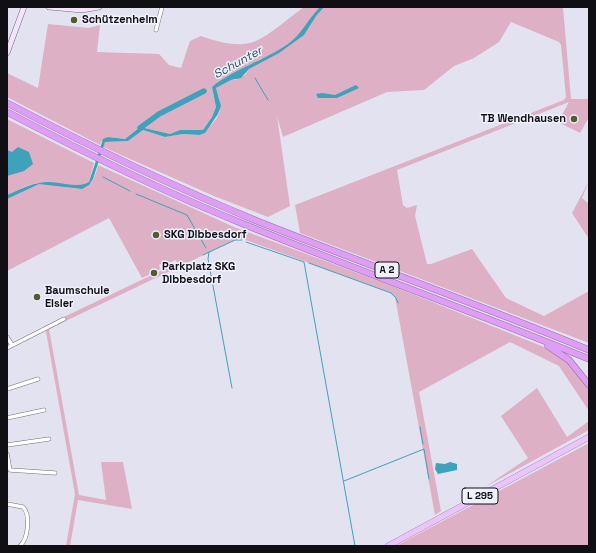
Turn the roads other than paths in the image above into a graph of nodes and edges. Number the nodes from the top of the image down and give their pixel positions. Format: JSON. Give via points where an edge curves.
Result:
{"nodes":[{"id":1,"x":24,"y":7,"type":"edge"},
{"id":2,"x":49,"y":7,"type":"edge"},
{"id":3,"x":99,"y":7,"type":"edge"},
{"id":4,"x":162,"y":7,"type":"edge"},
{"id":5,"x":156,"y":30,"type":"dead end"},
{"id":6,"x":7,"y":53,"type":"edge"},
{"id":7,"x":7,"y":103,"type":"edge"},
{"id":8,"x":7,"y":112,"type":"edge"},
{"id":9,"x":64,"y":319,"type":"dead end"},
{"id":10,"x":532,"y":335,"type":"junction"},
{"id":11,"x":7,"y":337,"type":"edge"},
{"id":12,"x":570,"y":343,"type":"junction"},
{"id":13,"x":12,"y":345,"type":"junction"},
{"id":14,"x":589,"y":346,"type":"edge"},
{"id":15,"x":7,"y":348,"type":"edge"},
{"id":16,"x":589,"y":350,"type":"edge"},
{"id":17,"x":589,"y":359,"type":"edge"},
{"id":18,"x":38,"y":379,"type":"dead end"},
{"id":19,"x":589,"y":385,"type":"edge"},
{"id":20,"x":7,"y":389,"type":"edge"},
{"id":21,"x":44,"y":410,"type":"dead end"},
{"id":22,"x":7,"y":418,"type":"edge"},
{"id":23,"x":589,"y":437,"type":"edge"},
{"id":24,"x":49,"y":439,"type":"dead end"},
{"id":25,"x":7,"y":445,"type":"edge"},
{"id":26,"x":7,"y":454,"type":"edge"},
{"id":27,"x":56,"y":473,"type":"dead end"},
{"id":28,"x":7,"y":504,"type":"edge"},
{"id":29,"x":20,"y":546,"type":"edge"},
{"id":30,"x":388,"y":546,"type":"edge"}],
"edges":[{"from":1,"to":6,"type":"street"},
{"from":2,"to":3,"type":"street","via":[[82,10]]},
{"from":4,"to":5,"type":"street"},
{"from":7,"to":12,"type":"highway","number":"A 2","via":[[125,163],[257,221],[489,309]]},
{"from":8,"to":10,"type":"highway","number":"A 2","via":[[128,174],[245,225]]},
{"from":9,"to":13,"type":"street"},
{"from":10,"to":17,"type":"highway","number":"A 2"},
{"from":10,"to":19,"type":"highway","via":[[537,341],[570,360]]},
{"from":11,"to":13,"type":"street"},
{"from":12,"to":14,"type":"highway"},
{"from":12,"to":16,"type":"highway","number":"A 2"},
{"from":13,"to":15,"type":"street"},
{"from":18,"to":20,"type":"street"},
{"from":21,"to":22,"type":"street"},
{"from":23,"to":30,"type":"main road","number":"L 295"},
{"from":24,"to":25,"type":"street"},
{"from":26,"to":27,"type":"street","via":[[10,470]]},
{"from":28,"to":29,"type":"street","via":[[19,506],[25,510],[27,516],[23,544]]}]}
